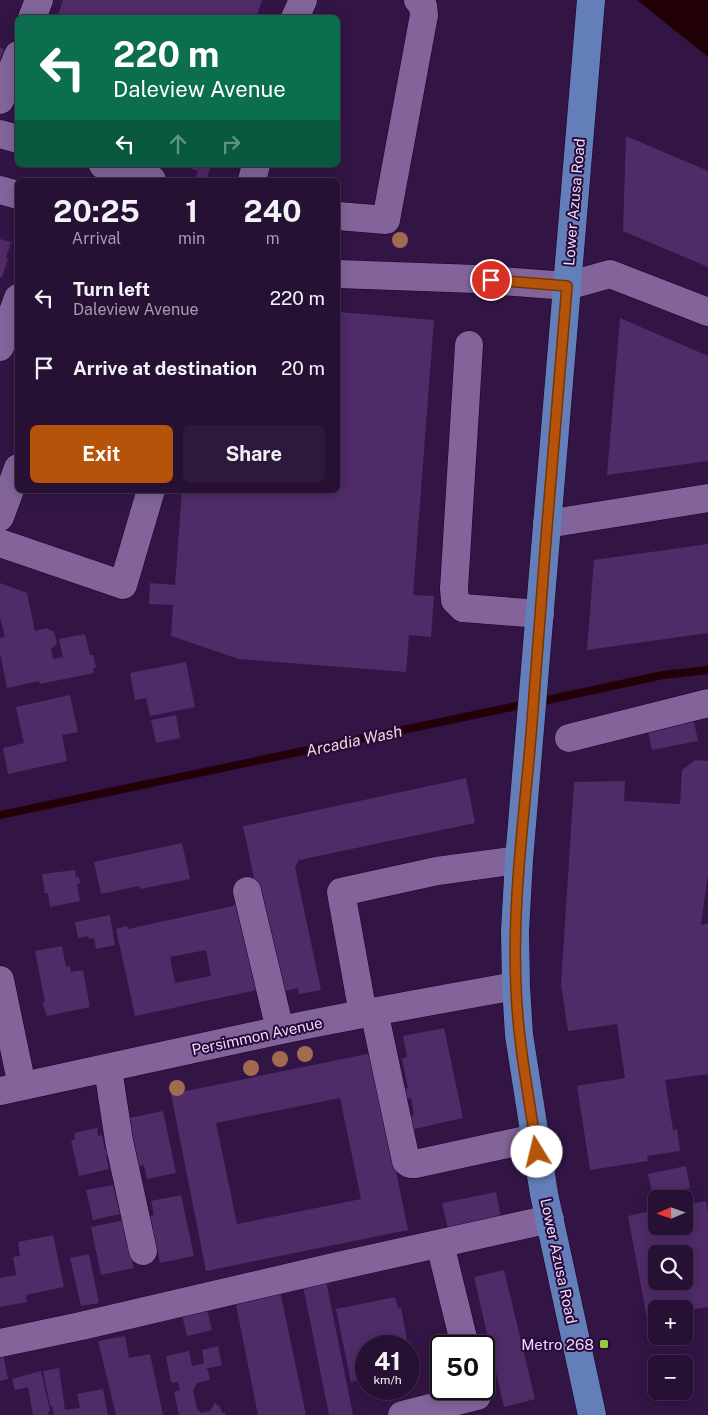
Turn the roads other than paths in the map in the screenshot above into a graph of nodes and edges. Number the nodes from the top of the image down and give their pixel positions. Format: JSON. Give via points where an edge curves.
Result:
{"nodes":[{"id":1,"x":39,"y":0,"type":"edge"},
{"id":2,"x":303,"y":0,"type":"edge"},
{"id":3,"x":418,"y":0,"type":"edge"},
{"id":4,"x":591,"y":0,"type":"edge"},
{"id":5,"x":33,"y":15,"type":"edge"},
{"id":6,"x":296,"y":15,"type":"edge"},
{"id":7,"x":15,"y":62,"type":"edge"},
{"id":8,"x":0,"y":100,"type":"edge"},
{"id":9,"x":0,"y":134,"type":"edge"},
{"id":10,"x":15,"y":138,"type":"edge"},
{"id":11,"x":110,"y":167,"type":"edge"},
{"id":12,"x":145,"y":178,"type":"edge"},
{"id":13,"x":0,"y":190,"type":"edge"},
{"id":14,"x":15,"y":194,"type":"edge"},
{"id":15,"x":340,"y":216,"type":"edge"},
{"id":16,"x":340,"y":274,"type":"edge"},
{"id":17,"x":567,"y":286,"type":"junction"},
{"id":18,"x":15,"y":306,"type":"edge"},
{"id":19,"x":708,"y":312,"type":"edge"},
{"id":20,"x":469,"y":345,"type":"dead end"},
{"id":21,"x":0,"y":346,"type":"edge"},
{"id":22,"x":15,"y":476,"type":"edge"},
{"id":23,"x":150,"y":493,"type":"edge"},
{"id":24,"x":708,"y":498,"type":"edge"},
{"id":25,"x":0,"y":517,"type":"edge"},
{"id":26,"x":547,"y":524,"type":"junction"},
{"id":27,"x":0,"y":542,"type":"edge"},
{"id":28,"x":540,"y":614,"type":"junction"},
{"id":29,"x":708,"y":703,"type":"edge"},
{"id":30,"x":569,"y":738,"type":"dead end"},
{"id":31,"x":519,"y":860,"type":"junction"},
{"id":32,"x":247,"y":891,"type":"dead end"},
{"id":33,"x":0,"y":980,"type":"edge"},
{"id":34,"x":516,"y":986,"type":"junction"},
{"id":35,"x":369,"y":1012,"type":"junction"},
{"id":36,"x":280,"y":1030,"type":"junction"},
{"id":37,"x":108,"y":1069,"type":"junction"},
{"id":38,"x":11,"y":1088,"type":"edge"},
{"id":39,"x":535,"y":1138,"type":"junction"},
{"id":40,"x":550,"y":1219,"type":"junction"},
{"id":41,"x":440,"y":1244,"type":"junction"},
{"id":42,"x":143,"y":1251,"type":"dead end"},
{"id":43,"x":462,"y":1335,"type":"edge"},
{"id":44,"x":0,"y":1342,"type":"edge"},
{"id":45,"x":479,"y":1400,"type":"edge"},
{"id":46,"x":402,"y":1415,"type":"edge"},
{"id":47,"x":592,"y":1415,"type":"edge"}],
"edges":[{"from":1,"to":5,"type":"street"},
{"from":2,"to":6,"type":"street"},
{"from":3,"to":15,"type":"street","via":[[424,15],[386,220]]},
{"from":4,"to":17,"type":"main road","name":"Lower Azusa Road"},
{"from":7,"to":8,"type":"street"},
{"from":9,"to":10,"type":"street"},
{"from":11,"to":12,"type":"street"},
{"from":13,"to":14,"type":"street"},
{"from":16,"to":17,"type":"street"},
{"from":17,"to":19,"type":"street","via":[[610,274]]},
{"from":17,"to":26,"type":"main road","name":"Lower Azusa Road"},
{"from":18,"to":21,"type":"street"},
{"from":20,"to":28,"type":"street","via":[[455,600],[463,608]]},
{"from":22,"to":25,"type":"street"},
{"from":23,"to":27,"type":"street","via":[[123,585]]},
{"from":24,"to":26,"type":"street"},
{"from":26,"to":28,"type":"main road","name":"Lower Azusa Road"},
{"from":28,"to":31,"type":"main road","name":"Lower Azusa Road"},
{"from":29,"to":30,"type":"street"},
{"from":31,"to":34,"type":"main road","name":"Lower Azusa Road"},
{"from":31,"to":35,"type":"street","via":[[437,871],[341,892]]},
{"from":32,"to":36,"type":"street"},
{"from":33,"to":38,"type":"street"},
{"from":34,"to":35,"type":"street","name":"Persimmon Avenue"},
{"from":34,"to":39,"type":"main road","name":"Lower Azusa Road","via":[[519,1035]]},
{"from":35,"to":36,"type":"street","name":"Persimmon Avenue"},
{"from":35,"to":39,"type":"street","via":[[406,1161],[415,1164]]},
{"from":36,"to":37,"type":"street","name":"Persimmon Avenue"},
{"from":37,"to":38,"type":"street","name":"Persimmon Avenue"},
{"from":37,"to":42,"type":"street","via":[[119,1141]]},
{"from":39,"to":40,"type":"main road","name":"Lower Azusa Road"},
{"from":40,"to":41,"type":"street"},
{"from":40,"to":47,"type":"main road","name":"Lower Azusa Road"},
{"from":41,"to":43,"type":"street"},
{"from":41,"to":44,"type":"street"},
{"from":45,"to":46,"type":"street"}]}
